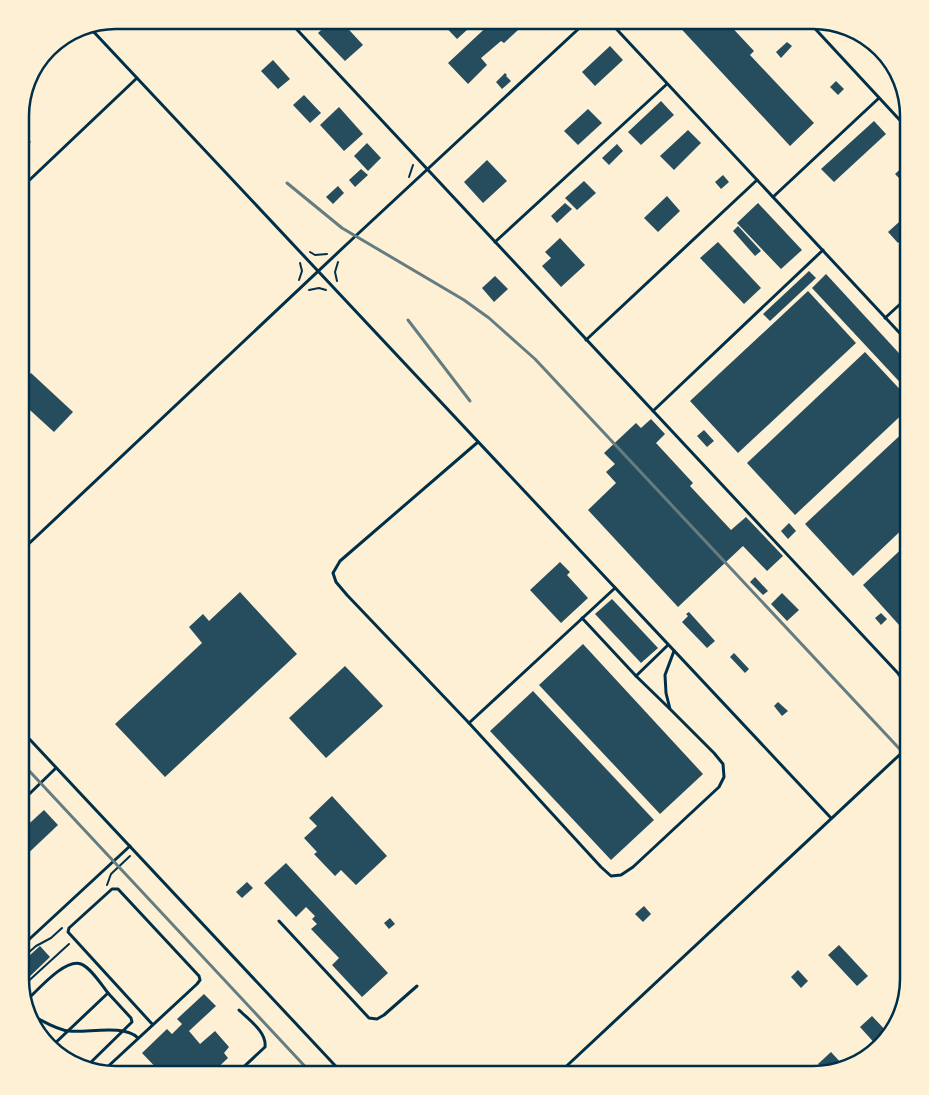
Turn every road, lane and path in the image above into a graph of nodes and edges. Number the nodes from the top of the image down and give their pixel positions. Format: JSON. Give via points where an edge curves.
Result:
{"nodes":[{"id":1,"x":296,"y":29,"type":"edge"},
{"id":2,"x":578,"y":29,"type":"edge"},
{"id":3,"x":616,"y":29,"type":"edge"},
{"id":4,"x":814,"y":29,"type":"edge"},
{"id":5,"x":93,"y":32,"type":"edge"},
{"id":6,"x":137,"y":78,"type":"junction"},
{"id":7,"x":667,"y":84,"type":"junction"},
{"id":8,"x":879,"y":98,"type":"junction"},
{"id":9,"x":900,"y":120,"type":"edge"},
{"id":10,"x":413,"y":165,"type":"dead end"},
{"id":11,"x":428,"y":170,"type":"junction"},
{"id":12,"x":29,"y":180,"type":"edge"},
{"id":13,"x":757,"y":180,"type":"junction"},
{"id":14,"x":405,"y":181,"type":"dead end"},
{"id":15,"x":773,"y":197,"type":"junction"},
{"id":16,"x":495,"y":242,"type":"junction"},
{"id":17,"x":823,"y":250,"type":"junction"},
{"id":18,"x":308,"y":251,"type":"dead end"},
{"id":19,"x":330,"y":252,"type":"dead end"},
{"id":20,"x":299,"y":260,"type":"dead end"},
{"id":21,"x":318,"y":272,"type":"junction"},
{"id":22,"x":296,"y":283,"type":"dead end"},
{"id":23,"x":900,"y":304,"type":"edge"},
{"id":24,"x":885,"y":318,"type":"junction"},
{"id":25,"x":900,"y":334,"type":"edge"},
{"id":26,"x":586,"y":340,"type":"junction"},
{"id":27,"x":652,"y":411,"type":"junction"},
{"id":28,"x":478,"y":442,"type":"junction"},
{"id":29,"x":29,"y":544,"type":"edge"},
{"id":30,"x":615,"y":588,"type":"junction"},
{"id":31,"x":582,"y":618,"type":"junction"},
{"id":32,"x":668,"y":645,"type":"junction"},
{"id":33,"x":674,"y":651,"type":"junction"},
{"id":34,"x":899,"y":675,"type":"edge"},
{"id":35,"x":636,"y":676,"type":"junction"},
{"id":36,"x":670,"y":709,"type":"junction"},
{"id":37,"x":469,"y":724,"type":"junction"},
{"id":38,"x":29,"y":739,"type":"edge"},
{"id":39,"x":900,"y":754,"type":"edge"},
{"id":40,"x":56,"y":768,"type":"junction"},
{"id":41,"x":29,"y":794,"type":"edge"},
{"id":42,"x":831,"y":818,"type":"junction"},
{"id":43,"x":130,"y":846,"type":"junction"},
{"id":44,"x":279,"y":921,"type":"dead end"},
{"id":45,"x":29,"y":940,"type":"edge"},
{"id":46,"x":71,"y":942,"type":"dead end"},
{"id":47,"x":29,"y":980,"type":"edge"},
{"id":48,"x":417,"y":986,"type":"dead end"},
{"id":49,"x":108,"y":993,"type":"junction"},
{"id":50,"x":31,"y":997,"type":"edge"},
{"id":51,"x":239,"y":1010,"type":"dead end"},
{"id":52,"x":38,"y":1018,"type":"edge"},
{"id":53,"x":153,"y":1025,"type":"junction"},
{"id":54,"x":67,"y":1031,"type":"junction"},
{"id":55,"x":124,"y":1031,"type":"junction"},
{"id":56,"x":138,"y":1038,"type":"junction"},
{"id":57,"x":56,"y":1042,"type":"edge"},
{"id":58,"x":91,"y":1063,"type":"edge"},
{"id":59,"x":109,"y":1066,"type":"edge"},
{"id":60,"x":245,"y":1066,"type":"edge"},
{"id":61,"x":336,"y":1066,"type":"edge"},
{"id":62,"x":567,"y":1066,"type":"edge"}],
"edges":[{"from":1,"to":11,"type":"lane"},
{"from":2,"to":11,"type":"lane"},
{"from":3,"to":7,"type":"lane"},
{"from":4,"to":8,"type":"lane"},
{"from":5,"to":6,"type":"lane"},
{"from":6,"to":12,"type":"lane"},
{"from":6,"to":21,"type":"lane"},
{"from":7,"to":13,"type":"lane"},
{"from":7,"to":16,"type":"lane"},
{"from":8,"to":9,"type":"lane"},
{"from":8,"to":15,"type":"lane"},
{"from":10,"to":14,"type":"path"},
{"from":11,"to":16,"type":"lane"},
{"from":11,"to":21,"type":"lane"},
{"from":13,"to":15,"type":"lane"},
{"from":13,"to":26,"type":"lane"},
{"from":15,"to":17,"type":"lane"},
{"from":16,"to":26,"type":"lane"},
{"from":17,"to":24,"type":"lane"},
{"from":17,"to":27,"type":"lane"},
{"from":18,"to":19,"type":"path","via":[[315,254]]},
{"from":20,"to":22,"type":"path","via":[[302,271]]},
{"from":21,"to":28,"type":"lane"},
{"from":21,"to":29,"type":"lane"},
{"from":23,"to":24,"type":"lane"},
{"from":24,"to":25,"type":"lane"},
{"from":26,"to":27,"type":"lane"},
{"from":27,"to":34,"type":"lane"},
{"from":28,"to":30,"type":"lane"},
{"from":28,"to":37,"type":"lane","via":[[340,561],[333,573],[347,595]]},
{"from":30,"to":31,"type":"lane"},
{"from":30,"to":32,"type":"lane"},
{"from":31,"to":35,"type":"lane"},
{"from":31,"to":37,"type":"lane"},
{"from":32,"to":33,"type":"lane"},
{"from":32,"to":35,"type":"lane"},
{"from":33,"to":36,"type":"lane","via":[[665,675]]},
{"from":33,"to":42,"type":"lane"},
{"from":35,"to":36,"type":"lane"},
{"from":36,"to":37,"type":"lane","via":[[723,764],[724,777],[719,787],[633,867],[621,875],[611,876]]},
{"from":38,"to":40,"type":"lane"},
{"from":39,"to":42,"type":"lane"},
{"from":40,"to":41,"type":"lane"},
{"from":40,"to":43,"type":"lane"},
{"from":42,"to":62,"type":"lane"},
{"from":43,"to":45,"type":"lane"},
{"from":43,"to":61,"type":"lane"},
{"from":44,"to":48,"type":"lane","via":[[369,1018],[378,1019],[384,1015]]},
{"from":46,"to":47,"type":"path"},
{"from":49,"to":50,"type":"lane","via":[[86,968],[73,963],[65,966]]},
{"from":49,"to":54,"type":"lane"},
{"from":49,"to":55,"type":"lane","via":[[132,1018]]},
{"from":51,"to":60,"type":"lane","via":[[263,1034],[266,1042],[265,1047]]},
{"from":52,"to":54,"type":"lane"},
{"from":53,"to":53,"type":"lane","via":[[200,980],[199,976],[114,888],[68,932]]},
{"from":53,"to":56,"type":"lane"},
{"from":54,"to":55,"type":"lane"},
{"from":54,"to":57,"type":"lane"},
{"from":55,"to":56,"type":"lane"},
{"from":55,"to":58,"type":"lane"},
{"from":56,"to":59,"type":"lane"}]}
